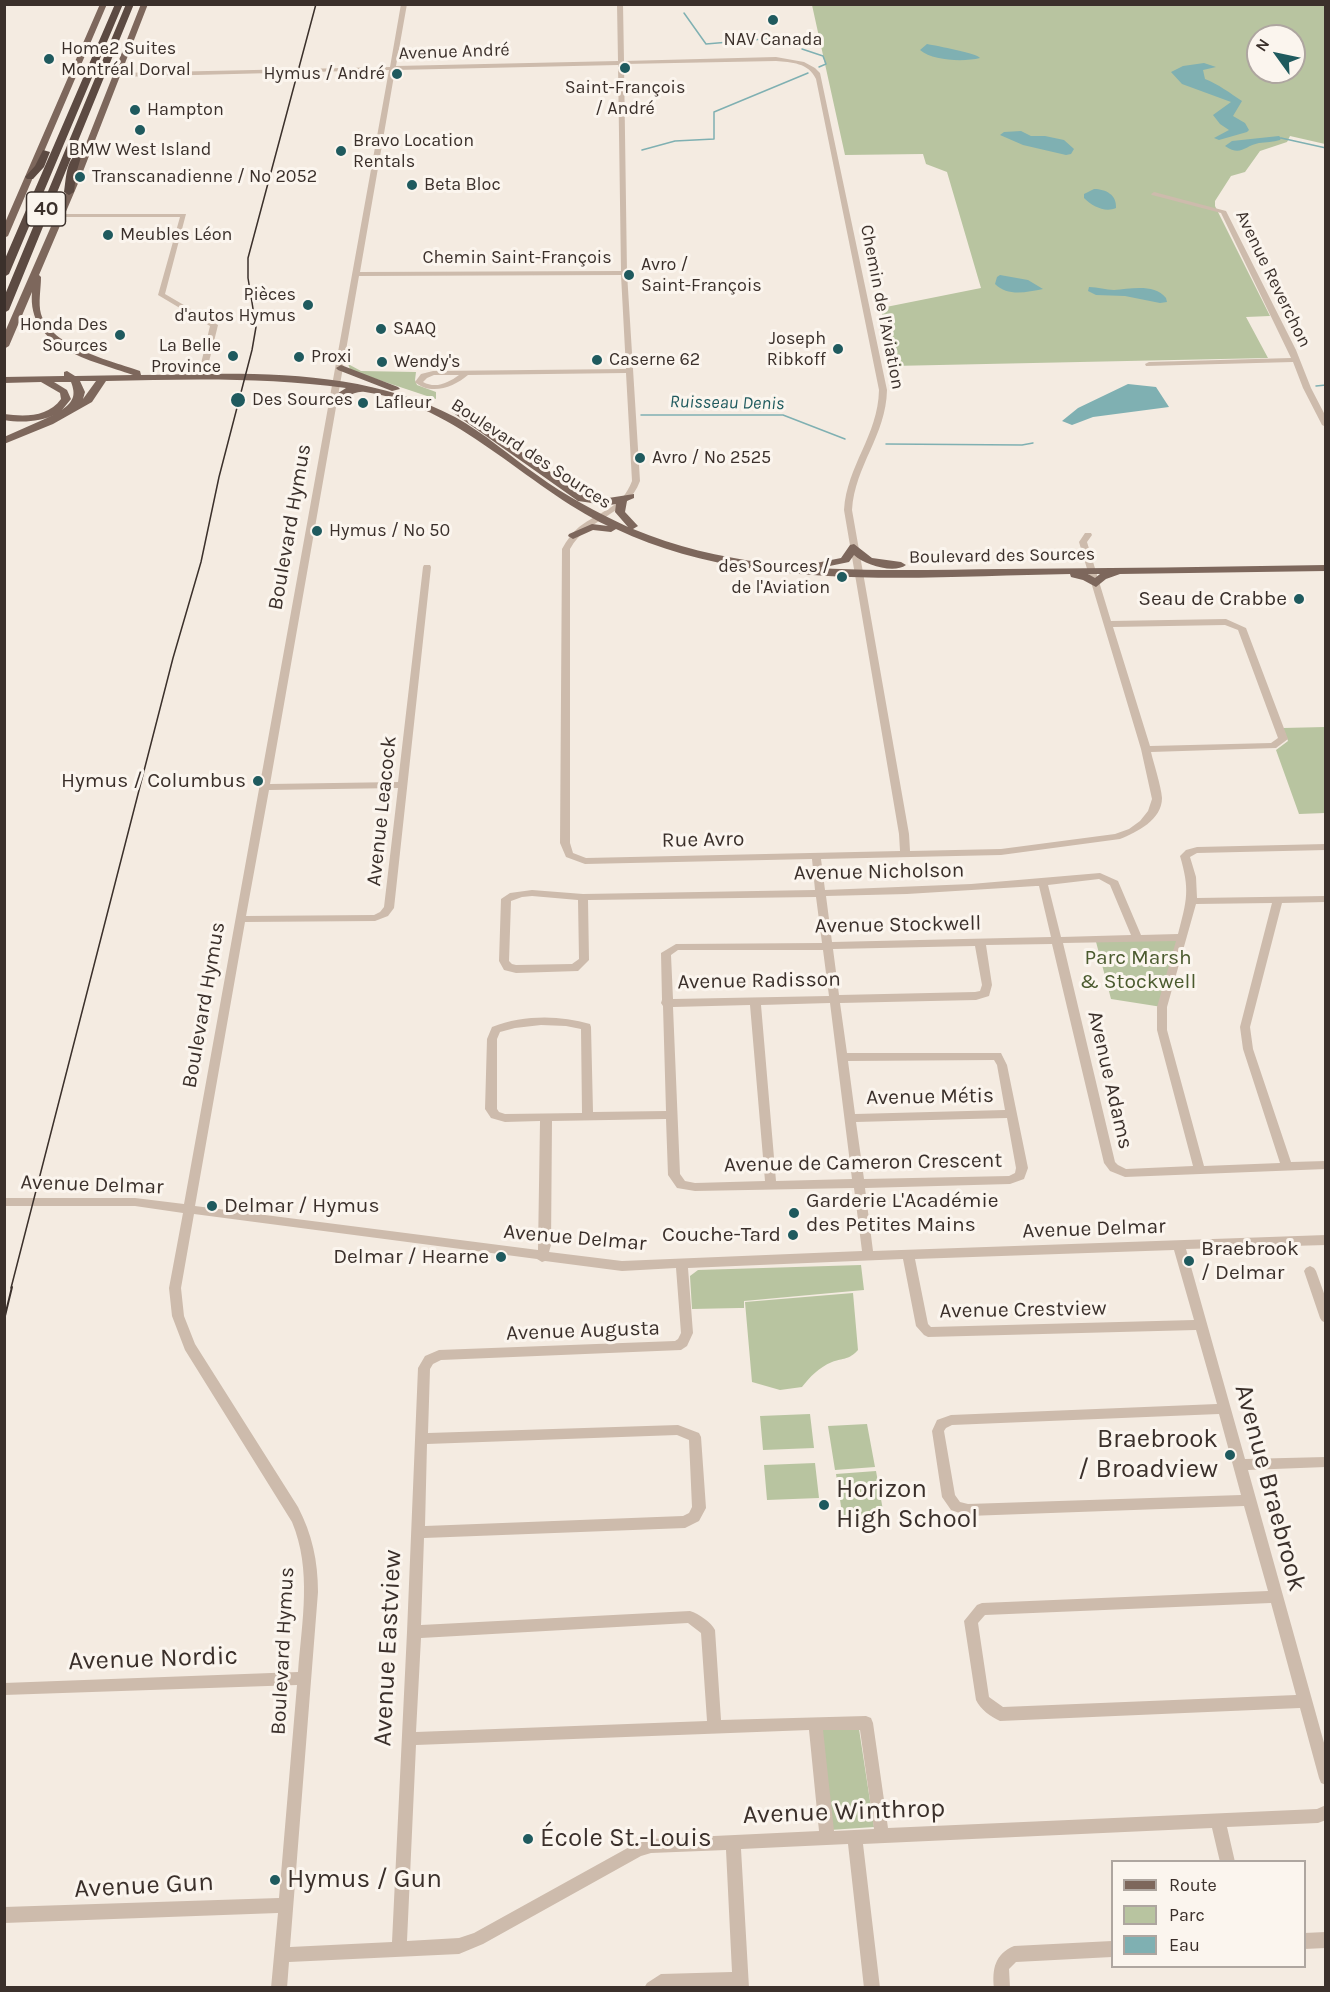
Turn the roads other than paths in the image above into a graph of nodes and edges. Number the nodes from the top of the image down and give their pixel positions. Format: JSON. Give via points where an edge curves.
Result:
{"nodes":[{"id":1,"x":104,"y":4,"type":"edge"},
{"id":2,"x":118,"y":4,"type":"edge"},
{"id":3,"x":130,"y":4,"type":"edge"},
{"id":4,"x":145,"y":4,"type":"edge"},
{"id":5,"x":404,"y":4,"type":"edge"},
{"id":6,"x":620,"y":4,"type":"edge"},
{"id":7,"x":793,"y":61,"type":"joint"},
{"id":8,"x":621,"y":63,"type":"junction"},
{"id":9,"x":393,"y":69,"type":"junction"},
{"id":10,"x":117,"y":75,"type":"junction"},
{"id":11,"x":81,"y":92,"type":"junction"},
{"id":12,"x":88,"y":107,"type":"junction"},
{"id":13,"x":30,"y":177,"type":"junction"},
{"id":14,"x":69,"y":192,"type":"junction"},
{"id":15,"x":1154,"y":194,"type":"dead end"},
{"id":16,"x":60,"y":215,"type":"junction"},
{"id":17,"x":8,"y":220,"type":"edge"},
{"id":18,"x":4,"y":236,"type":"edge"},
{"id":19,"x":37,"y":272,"type":"junction"},
{"id":20,"x":624,"y":273,"type":"junction"},
{"id":21,"x":4,"y":274,"type":"edge"},
{"id":22,"x":357,"y":274,"type":"junction"},
{"id":23,"x":4,"y":310,"type":"edge"},
{"id":24,"x":4,"y":346,"type":"edge"},
{"id":25,"x":1295,"y":360,"type":"junction"},
{"id":26,"x":1149,"y":364,"type":"dead end"},
{"id":27,"x":630,"y":371,"type":"junction"},
{"id":28,"x":203,"y":372,"type":"junction"},
{"id":29,"x":139,"y":373,"type":"junction"},
{"id":30,"x":339,"y":373,"type":"junction"},
{"id":31,"x":466,"y":373,"type":"junction"},
{"id":32,"x":310,"y":374,"type":"junction"},
{"id":33,"x":70,"y":376,"type":"junction"},
{"id":34,"x":9,"y":377,"type":"edge"},
{"id":35,"x":103,"y":378,"type":"junction"},
{"id":36,"x":43,"y":379,"type":"junction"},
{"id":37,"x":369,"y":389,"type":"junction"},
{"id":38,"x":335,"y":399,"type":"junction"},
{"id":39,"x":71,"y":409,"type":"junction"},
{"id":40,"x":4,"y":417,"type":"edge"},
{"id":41,"x":1326,"y":425,"type":"edge"},
{"id":42,"x":4,"y":441,"type":"edge"},
{"id":43,"x":555,"y":480,"type":"junction"},
{"id":44,"x":626,"y":499,"type":"junction"},
{"id":45,"x":575,"y":505,"type":"junction"},
{"id":46,"x":601,"y":515,"type":"junction"},
{"id":47,"x":633,"y":530,"type":"junction"},
{"id":48,"x":1088,"y":535,"type":"dead end"},
{"id":49,"x":573,"y":536,"type":"junction"},
{"id":50,"x":854,"y":547,"type":"junction"},
{"id":51,"x":1326,"y":560,"type":"edge"},
{"id":52,"x":820,"y":565,"type":"junction"},
{"id":53,"x":901,"y":565,"type":"junction"},
{"id":54,"x":427,"y":567,"type":"dead end"},
{"id":55,"x":1090,"y":567,"type":"junction"},
{"id":56,"x":1326,"y":568,"type":"edge"},
{"id":57,"x":858,"y":569,"type":"junction"},
{"id":58,"x":1131,"y":570,"type":"junction"},
{"id":59,"x":1046,"y":572,"type":"junction"},
{"id":60,"x":1096,"y":584,"type":"junction"},
{"id":61,"x":1108,"y":624,"type":"junction"},
{"id":62,"x":1146,"y":749,"type":"junction"},
{"id":63,"x":403,"y":785,"type":"junction"},
{"id":64,"x":265,"y":787,"type":"junction"},
{"id":65,"x":1326,"y":848,"type":"edge"},
{"id":66,"x":905,"y":854,"type":"junction"},
{"id":67,"x":816,"y":856,"type":"junction"},
{"id":68,"x":1043,"y":884,"type":"junction"},
{"id":69,"x":822,"y":892,"type":"junction"},
{"id":70,"x":583,"y":897,"type":"junction"},
{"id":71,"x":1326,"y":899,"type":"edge"},
{"id":72,"x":1278,"y":900,"type":"junction"},
{"id":73,"x":1192,"y":901,"type":"junction"},
{"id":74,"x":241,"y":919,"type":"junction"},
{"id":75,"x":1182,"y":936,"type":"junction"},
{"id":76,"x":1137,"y":937,"type":"junction"},
{"id":77,"x":1058,"y":939,"type":"junction"},
{"id":78,"x":980,"y":943,"type":"junction"},
{"id":79,"x":828,"y":946,"type":"junction"},
{"id":80,"x":837,"y":999,"type":"junction"},
{"id":81,"x":755,"y":1000,"type":"junction"},
{"id":82,"x":666,"y":1003,"type":"junction"},
{"id":83,"x":843,"y":1057,"type":"junction"},
{"id":84,"x":1011,"y":1114,"type":"junction"},
{"id":85,"x":671,"y":1115,"type":"junction"},
{"id":86,"x":588,"y":1116,"type":"junction"},
{"id":87,"x":546,"y":1117,"type":"junction"},
{"id":88,"x":850,"y":1118,"type":"junction"},
{"id":89,"x":1326,"y":1165,"type":"edge"},
{"id":90,"x":1287,"y":1167,"type":"junction"},
{"id":91,"x":1200,"y":1170,"type":"junction"},
{"id":92,"x":858,"y":1182,"type":"junction"},
{"id":93,"x":771,"y":1184,"type":"junction"},
{"id":94,"x":681,"y":1185,"type":"joint"},
{"id":95,"x":4,"y":1202,"type":"edge"},
{"id":96,"x":188,"y":1209,"type":"junction"},
{"id":97,"x":1326,"y":1240,"type":"edge"},
{"id":98,"x":1179,"y":1245,"type":"junction"},
{"id":99,"x":868,"y":1255,"type":"junction"},
{"id":100,"x":908,"y":1255,"type":"junction"},
{"id":101,"x":542,"y":1257,"type":"junction"},
{"id":102,"x":682,"y":1263,"type":"junction"},
{"id":103,"x":1310,"y":1271,"type":"dead end"},
{"id":104,"x":1326,"y":1318,"type":"edge"},
{"id":105,"x":1201,"y":1324,"type":"junction"},
{"id":106,"x":439,"y":1355,"type":"joint"},
{"id":107,"x":1223,"y":1409,"type":"junction"},
{"id":108,"x":421,"y":1439,"type":"junction"},
{"id":109,"x":1326,"y":1462,"type":"edge"},
{"id":110,"x":1239,"y":1465,"type":"junction"},
{"id":111,"x":1248,"y":1500,"type":"junction"},
{"id":112,"x":418,"y":1532,"type":"junction"},
{"id":113,"x":1275,"y":1597,"type":"junction"},
{"id":114,"x":414,"y":1632,"type":"junction"},
{"id":115,"x":304,"y":1678,"type":"junction"},
{"id":116,"x":4,"y":1689,"type":"edge"},
{"id":117,"x":1305,"y":1701,"type":"junction"},
{"id":118,"x":815,"y":1723,"type":"junction"},
{"id":119,"x":714,"y":1726,"type":"junction"},
{"id":120,"x":409,"y":1739,"type":"junction"},
{"id":121,"x":1326,"y":1778,"type":"edge"},
{"id":122,"x":1326,"y":1812,"type":"edge"},
{"id":123,"x":1218,"y":1821,"type":"junction"},
{"id":124,"x":882,"y":1834,"type":"junction"},
{"id":125,"x":828,"y":1837,"type":"junction"},
{"id":126,"x":855,"y":1837,"type":"junction"},
{"id":127,"x":733,"y":1841,"type":"junction"},
{"id":128,"x":1228,"y":1860,"type":"edge"},
{"id":129,"x":285,"y":1905,"type":"junction"},
{"id":130,"x":4,"y":1915,"type":"edge"},
{"id":131,"x":1326,"y":1940,"type":"edge"},
{"id":132,"x":1306,"y":1941,"type":"edge"},
{"id":133,"x":1111,"y":1949,"type":"edge"},
{"id":134,"x":399,"y":1950,"type":"junction"},
{"id":135,"x":281,"y":1955,"type":"junction"},
{"id":136,"x":740,"y":1983,"type":"edge"},
{"id":137,"x":279,"y":1988,"type":"edge"},
{"id":138,"x":651,"y":1988,"type":"edge"},
{"id":139,"x":872,"y":1988,"type":"edge"},
{"id":140,"x":1002,"y":1988,"type":"edge"}],
"edges":[{"from":1,"to":13,"type":"main road"},
{"from":2,"to":11,"type":"highway","number":"40"},
{"from":3,"to":12,"type":"highway","number":"40"},
{"from":4,"to":10,"type":"main road"},
{"from":5,"to":9,"type":"street","name":"Boulevard Hymus"},
{"from":6,"to":8,"type":"street","name":"Chemin Saint-François"},
{"from":7,"to":8,"type":"street","name":"Avenue André"},
{"from":7,"to":50,"type":"street","name":"Chemin de l'Aviation","via":[[812,68],[818,76],[883,390],[878,428],[855,469],[849,489]]},
{"from":8,"to":9,"type":"street","name":"Avenue André"},
{"from":8,"to":20,"type":"street","name":"Chemin Saint-François"},
{"from":9,"to":10,"type":"street","name":"Avenue André"},
{"from":9,"to":22,"type":"street","name":"Boulevard Hymus"},
{"from":10,"to":14,"type":"main road"},
{"from":11,"to":13,"type":"highway"},
{"from":11,"to":21,"type":"highway","number":"40"},
{"from":12,"to":14,"type":"highway"},
{"from":12,"to":23,"type":"highway","number":"40"},
{"from":13,"to":17,"type":"main road"},
{"from":14,"to":16,"type":"main road"},
{"from":15,"to":25,"type":"street","name":"Avenue Reverchon","via":[[1224,212]]},
{"from":16,"to":19,"type":"main road"},
{"from":16,"to":28,"type":"street","via":[[184,215],[161,295],[214,325]]},
{"from":17,"to":18,"type":"main road"},
{"from":19,"to":24,"type":"main road"},
{"from":19,"to":29,"type":"main road","via":[[36,313],[47,332],[93,359]]},
{"from":20,"to":22,"type":"street","name":"Chemin Saint-François"},
{"from":20,"to":27,"type":"street"},
{"from":22,"to":30,"type":"street","name":"Boulevard Hymus"},
{"from":25,"to":26,"type":"street"},
{"from":25,"to":41,"type":"street","name":"Avenue Reverchon"},
{"from":27,"to":31,"type":"street"},
{"from":27,"to":44,"type":"street","via":[[636,481]]},
{"from":28,"to":29,"type":"main road","name":"Boulevard des Sources"},
{"from":28,"to":32,"type":"main road","name":"Boulevard des Sources"},
{"from":29,"to":33,"type":"main road","name":"Boulevard des Sources"},
{"from":30,"to":32,"type":"main road","name":"Boulevard des Sources"},
{"from":30,"to":32,"type":"main road"},
{"from":30,"to":35,"type":"main road","name":"Boulevard des Sources"},
{"from":30,"to":37,"type":"main road","name":"Boulevard des Sources"},
{"from":30,"to":38,"type":"street","name":"Boulevard Hymus"},
{"from":30,"to":43,"type":"main road","name":"Boulevard des Sources","via":[[430,400],[466,417]]},
{"from":31,"to":31,"type":"street","via":[[431,374],[419,382],[439,387]]},
{"from":33,"to":34,"type":"main road","name":"Boulevard des Sources"},
{"from":33,"to":35,"type":"main road","name":"Boulevard des Sources"},
{"from":33,"to":36,"type":"main road","name":"Boulevard des Sources"},
{"from":33,"to":39,"type":"main road","via":[[80,394]]},
{"from":34,"to":36,"type":"main road","name":"Boulevard des Sources"},
{"from":35,"to":39,"type":"main road","via":[[89,400]]},
{"from":36,"to":40,"type":"main road","via":[[64,392],[62,406],[36,417]]},
{"from":37,"to":38,"type":"main road","via":[[350,390]]},
{"from":37,"to":45,"type":"main road","name":"Boulevard des Sources","via":[[457,422]]},
{"from":38,"to":64,"type":"street","name":"Boulevard Hymus"},
{"from":39,"to":42,"type":"main road"},
{"from":43,"to":44,"type":"main road","via":[[599,502]]},
{"from":43,"to":46,"type":"main road","name":"Boulevard des Sources"},
{"from":44,"to":46,"type":"street"},
{"from":44,"to":47,"type":"main road","via":[[620,512]]},
{"from":45,"to":46,"type":"main road","name":"Boulevard des Sources"},
{"from":45,"to":49,"type":"main road","via":[[583,519]]},
{"from":46,"to":47,"type":"main road","name":"Boulevard des Sources"},
{"from":46,"to":49,"type":"street"},
{"from":47,"to":49,"type":"main road","via":[[596,527]]},
{"from":47,"to":52,"type":"main road","name":"Boulevard des Sources","via":[[725,553]]},
{"from":47,"to":57,"type":"main road","name":"Boulevard des Sources","via":[[682,551],[735,563],[779,569]]},
{"from":48,"to":55,"type":"street","via":[[1083,542]]},
{"from":49,"to":67,"type":"street","name":"Rue Avro","via":[[566,553],[569,855],[585,861]]},
{"from":50,"to":52,"type":"main road","via":[[845,560]]},
{"from":50,"to":53,"type":"main road","via":[[865,560]]},
{"from":50,"to":57,"type":"street","name":"Chemin de l'Aviation"},
{"from":51,"to":55,"type":"main road","name":"Boulevard des Sources"},
{"from":52,"to":57,"type":"main road","name":"Boulevard des Sources"},
{"from":53,"to":55,"type":"main road","name":"Boulevard des Sources"},
{"from":53,"to":57,"type":"main road","name":"Boulevard des Sources"},
{"from":54,"to":63,"type":"street","name":"Avenue Leacock"},
{"from":55,"to":58,"type":"main road","name":"Boulevard des Sources"},
{"from":55,"to":59,"type":"main road","name":"Boulevard des Sources"},
{"from":55,"to":60,"type":"street"},
{"from":56,"to":58,"type":"main road","name":"Boulevard des Sources"},
{"from":57,"to":59,"type":"main road","name":"Boulevard des Sources"},
{"from":57,"to":66,"type":"street","name":"Chemin de l'Aviation"},
{"from":58,"to":60,"type":"main road","via":[[1104,576]]},
{"from":59,"to":60,"type":"main road","via":[[1084,576]]},
{"from":60,"to":61,"type":"street","name":"Rue Avro"},
{"from":61,"to":62,"type":"street","name":"Rue Avro"},
{"from":61,"to":62,"type":"street","via":[[1226,622],[1242,628],[1283,739],[1273,746]]},
{"from":62,"to":66,"type":"street","name":"Rue Avro","via":[[1157,799],[1153,812],[1132,831],[1118,837],[1001,852]]},
{"from":63,"to":64,"type":"street"},
{"from":63,"to":74,"type":"street","name":"Avenue Leacock","via":[[391,898],[384,914],[375,918]]},
{"from":64,"to":74,"type":"street","name":"Boulevard Hymus"},
{"from":65,"to":73,"type":"street","via":[[1189,852],[1185,856]]},
{"from":66,"to":67,"type":"street","name":"Rue Avro"},
{"from":67,"to":69,"type":"street"},
{"from":68,"to":69,"type":"street","name":"Avenue Nicholson"},
{"from":68,"to":76,"type":"street","name":"Avenue Nicholson","via":[[1107,878],[1114,883]]},
{"from":68,"to":77,"type":"street","name":"Avenue Adams"},
{"from":69,"to":70,"type":"street","name":"Avenue Nicholson"},
{"from":69,"to":79,"type":"street"},
{"from":70,"to":70,"type":"street","name":"Avenue Nicholson","via":[[519,892],[506,899],[504,961],[508,967],[580,965],[584,960]]},
{"from":71,"to":72,"type":"street"},
{"from":72,"to":73,"type":"street"},
{"from":72,"to":90,"type":"street","via":[[1245,1027],[1248,1049]]},
{"from":73,"to":75,"type":"street"},
{"from":74,"to":96,"type":"street","name":"Boulevard Hymus"},
{"from":75,"to":76,"type":"street","name":"Avenue Stockwell"},
{"from":75,"to":91,"type":"street","via":[[1162,1007],[1162,1030]]},
{"from":76,"to":77,"type":"street","name":"Avenue Stockwell"},
{"from":77,"to":78,"type":"street","name":"Avenue Stockwell"},
{"from":77,"to":91,"type":"street","name":"Avenue Adams","via":[[1110,1163],[1125,1173]]},
{"from":78,"to":79,"type":"street","name":"Avenue Stockwell"},
{"from":78,"to":80,"type":"street","name":"Avenue Radisson","via":[[985,993]]},
{"from":79,"to":80,"type":"street"},
{"from":79,"to":82,"type":"street","name":"Avenue Stockwell","via":[[676,947],[666,953]]},
{"from":80,"to":81,"type":"street","name":"Avenue Radisson"},
{"from":80,"to":83,"type":"street"},
{"from":81,"to":82,"type":"street","name":"Avenue Radisson"},
{"from":81,"to":93,"type":"street"},
{"from":82,"to":85,"type":"street","name":"Avenue Radisson"},
{"from":83,"to":84,"type":"street","name":"Avenue de Cameron Crescent","via":[[997,1056]]},
{"from":83,"to":88,"type":"street"},
{"from":84,"to":88,"type":"street","name":"Avenue Métis"},
{"from":84,"to":92,"type":"street","name":"Avenue de Cameron Crescent","via":[[1022,1168],[1020,1176],[1010,1180]]},
{"from":85,"to":86,"type":"street"},
{"from":85,"to":94,"type":"street","name":"Avenue Radisson","via":[[674,1175]]},
{"from":86,"to":87,"type":"street"},
{"from":86,"to":87,"type":"street","via":[[586,1027],[574,1022],[506,1024],[496,1030],[492,1039],[491,1109],[505,1118]]},
{"from":87,"to":101,"type":"street"},
{"from":88,"to":92,"type":"street"},
{"from":89,"to":90,"type":"street"},
{"from":90,"to":91,"type":"street"},
{"from":92,"to":93,"type":"street","name":"Avenue de Cameron Crescent"},
{"from":92,"to":99,"type":"street"},
{"from":93,"to":94,"type":"street","name":"Avenue de Cameron Crescent"},
{"from":95,"to":96,"type":"street","name":"Avenue Delmar","via":[[129,1201]]},
{"from":96,"to":101,"type":"street","name":"Avenue Delmar"},
{"from":96,"to":115,"type":"street","name":"Boulevard Hymus","via":[[175,1288],[180,1324],[192,1352],[288,1502],[302,1531],[311,1577]]},
{"from":97,"to":98,"type":"street","name":"Avenue Delmar"},
{"from":98,"to":100,"type":"street","name":"Avenue Delmar"},
{"from":98,"to":105,"type":"street","name":"Avenue Braebrook"},
{"from":99,"to":100,"type":"street","name":"Avenue Delmar"},
{"from":99,"to":102,"type":"street","name":"Avenue Delmar"},
{"from":100,"to":105,"type":"street","name":"Avenue Crestview","via":[[922,1326],[928,1332]]},
{"from":101,"to":102,"type":"street","name":"Avenue Delmar","via":[[622,1266]]},
{"from":102,"to":106,"type":"street","name":"Avenue Augusta","via":[[687,1333],[677,1346]]},
{"from":103,"to":104,"type":"street"},
{"from":105,"to":107,"type":"street","name":"Avenue Braebrook"},
{"from":106,"to":108,"type":"street","name":"Avenue Eastview","via":[[424,1368]]},
{"from":107,"to":110,"type":"street","name":"Avenue Braebrook"},
{"from":107,"to":111,"type":"street","via":[[951,1420],[938,1431],[949,1497],[956,1506],[968,1510]]},
{"from":108,"to":112,"type":"street","name":"Avenue Eastview"},
{"from":108,"to":112,"type":"street","via":[[687,1432],[695,1437],[699,1508],[685,1522]]},
{"from":109,"to":110,"type":"street"},
{"from":110,"to":111,"type":"street","name":"Avenue Braebrook"},
{"from":111,"to":113,"type":"street","name":"Avenue Braebrook"},
{"from":112,"to":114,"type":"street","name":"Avenue Eastview"},
{"from":113,"to":117,"type":"street","name":"Avenue Braebrook"},
{"from":113,"to":117,"type":"street","via":[[982,1609],[971,1621],[983,1700],[1000,1714]]},
{"from":114,"to":119,"type":"street","via":[[690,1617],[708,1630]]},
{"from":114,"to":120,"type":"street","name":"Avenue Eastview"},
{"from":115,"to":116,"type":"street","name":"Avenue Nordic"},
{"from":115,"to":129,"type":"street","name":"Boulevard Hymus"},
{"from":117,"to":121,"type":"street","name":"Avenue Braebrook"},
{"from":118,"to":119,"type":"street"},
{"from":118,"to":124,"type":"street","via":[[866,1723]]},
{"from":118,"to":125,"type":"street"},
{"from":119,"to":120,"type":"street"},
{"from":120,"to":134,"type":"street","name":"Avenue Eastview"},
{"from":122,"to":123,"type":"street","name":"Avenue Winthrop","via":[[1318,1816]]},
{"from":123,"to":124,"type":"street","name":"Avenue Winthrop"},
{"from":123,"to":128,"type":"street"},
{"from":124,"to":126,"type":"street","name":"Avenue Winthrop"},
{"from":125,"to":126,"type":"street","name":"Avenue Winthrop"},
{"from":125,"to":127,"type":"street","name":"Avenue Winthrop"},
{"from":126,"to":139,"type":"street"},
{"from":127,"to":134,"type":"street","name":"Avenue Winthrop","via":[[638,1850],[478,1939],[459,1946]]},
{"from":127,"to":136,"type":"street"},
{"from":129,"to":130,"type":"street","name":"Avenue Gun"},
{"from":129,"to":135,"type":"street","name":"Boulevard Hymus"},
{"from":131,"to":132,"type":"street"},
{"from":133,"to":140,"type":"street","via":[[1014,1954],[1000,1967]]},
{"from":134,"to":135,"type":"street","name":"Avenue Winthrop"},
{"from":135,"to":137,"type":"street","name":"Boulevard Hymus"},
{"from":136,"to":138,"type":"street","via":[[661,1982]]}]}
